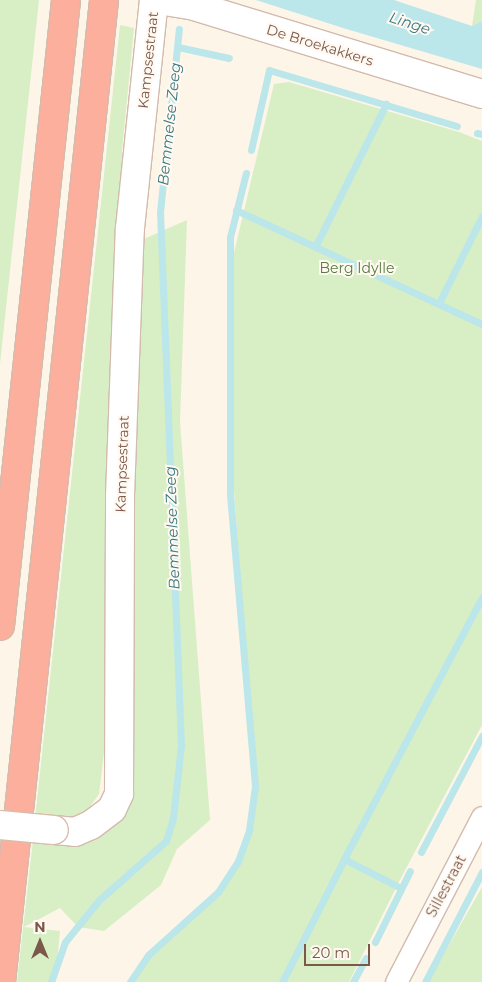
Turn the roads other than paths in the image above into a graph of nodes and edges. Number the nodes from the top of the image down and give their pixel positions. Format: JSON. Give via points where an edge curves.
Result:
{"nodes":[{"id":1,"x":66,"y":0,"type":"edge"},
{"id":2,"x":104,"y":0,"type":"edge"},
{"id":3,"x":156,"y":0,"type":"edge"},
{"id":4,"x":482,"y":94,"type":"edge"},
{"id":5,"x":0,"y":626,"type":"edge"},
{"id":6,"x":482,"y":816,"type":"edge"},
{"id":7,"x":0,"y":824,"type":"edge"},
{"id":8,"x":1,"y":982,"type":"edge"},
{"id":9,"x":396,"y":982,"type":"edge"}],
"edges":[{"from":1,"to":5,"type":"highway"},
{"from":2,"to":8,"type":"highway"},
{"from":3,"to":4,"type":"street","name":"De Broekakkers","via":[[191,5]]},
{"from":3,"to":7,"type":"street","name":"Kampsestraat","bridge":true,"via":[[130,228],[120,496],[119,794],[112,809],[91,825],[75,832]]},
{"from":6,"to":9,"type":"street","name":"Sillestraat"}]}
